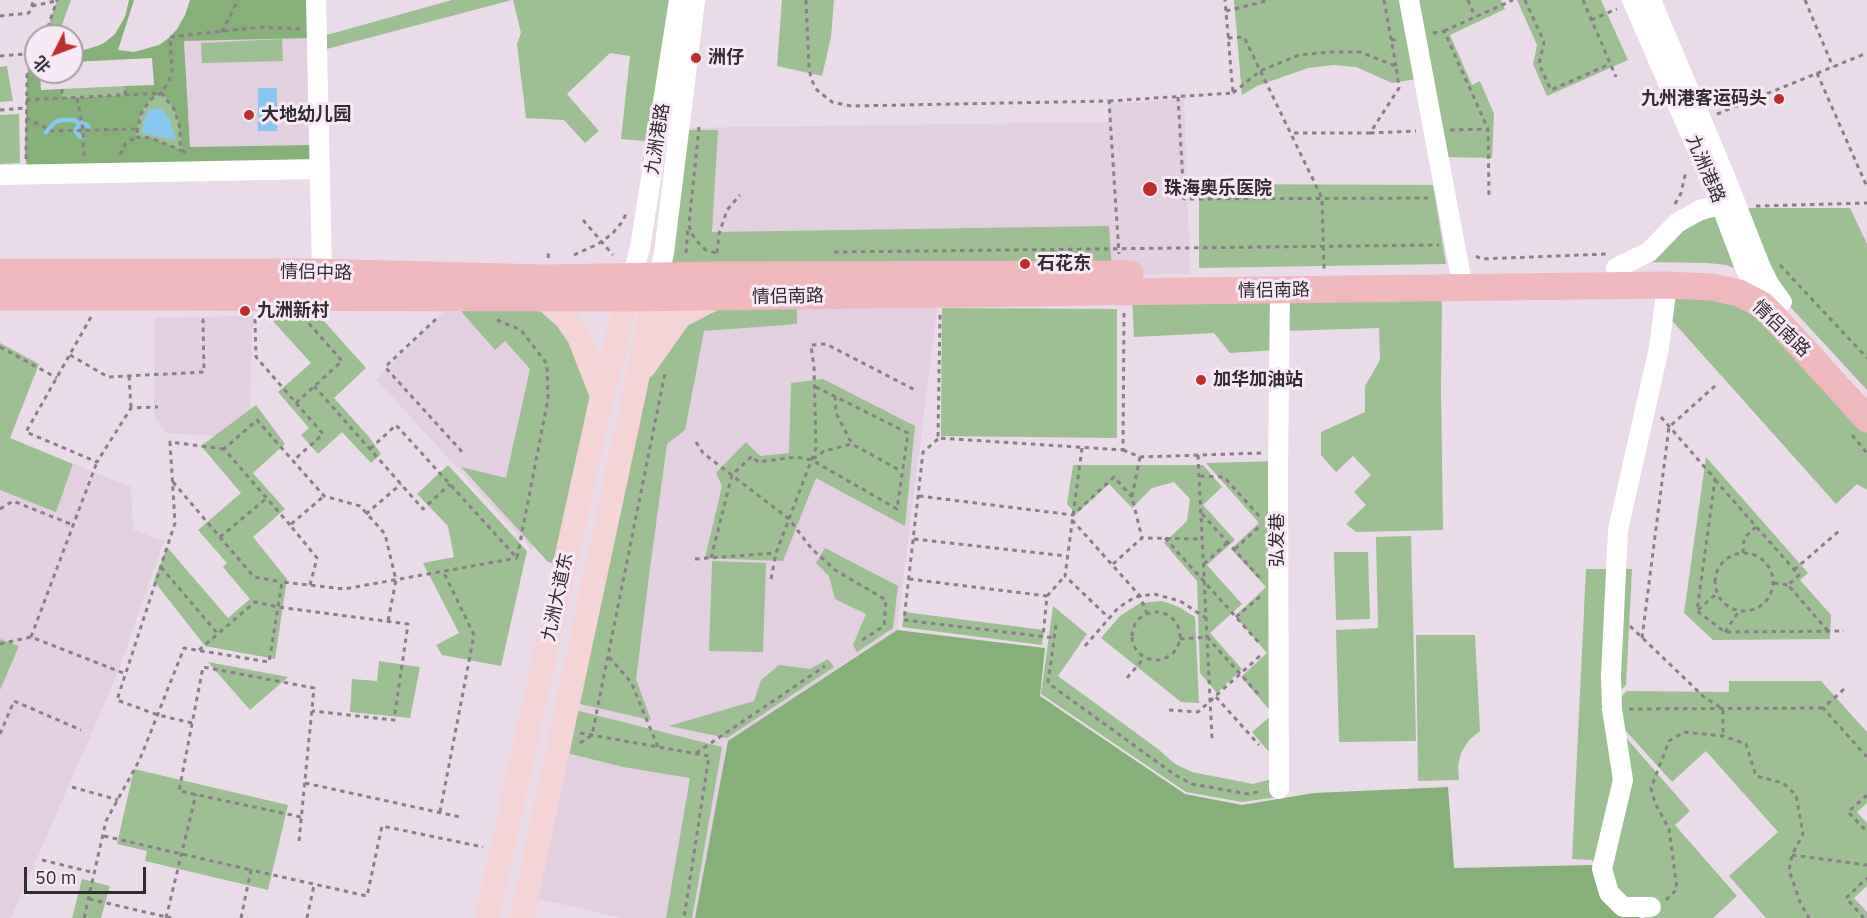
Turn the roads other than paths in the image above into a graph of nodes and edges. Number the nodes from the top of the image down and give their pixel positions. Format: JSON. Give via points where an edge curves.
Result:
{"nodes":[{"id":1,"x":316,"y":0,"type":"edge"},
{"id":2,"x":679,"y":0,"type":"edge"},
{"id":3,"x":695,"y":0,"type":"edge"},
{"id":4,"x":1409,"y":0,"type":"edge"},
{"id":5,"x":1639,"y":0,"type":"edge"},
{"id":6,"x":319,"y":169,"type":"junction"},
{"id":7,"x":0,"y":175,"type":"edge"},
{"id":8,"x":1718,"y":197,"type":"junction"},
{"id":9,"x":1612,"y":261,"type":"junction"},
{"id":10,"x":0,"y":272,"type":"edge"},
{"id":11,"x":322,"y":272,"type":"junction"},
{"id":12,"x":1121,"y":272,"type":"junction"},
{"id":13,"x":1460,"y":272,"type":"junction"},
{"id":14,"x":1749,"y":277,"type":"junction"},
{"id":15,"x":1667,"y":285,"type":"junction"},
{"id":16,"x":630,"y":287,"type":"junction"},
{"id":17,"x":657,"y":287,"type":"junction"},
{"id":18,"x":1280,"y":291,"type":"junction"},
{"id":19,"x":0,"y":297,"type":"edge"},
{"id":20,"x":715,"y":298,"type":"junction"},
{"id":21,"x":545,"y":299,"type":"junction"},
{"id":22,"x":1772,"y":304,"type":"junction"},
{"id":23,"x":637,"y":376,"type":"junction"},
{"id":24,"x":1867,"y":395,"type":"edge"},
{"id":25,"x":602,"y":396,"type":"junction"},
{"id":26,"x":1856,"y":423,"type":"edge"},
{"id":27,"x":583,"y":486,"type":"junction"},
{"id":28,"x":613,"y":489,"type":"junction"},
{"id":29,"x":1279,"y":789,"type":"road end"},
{"id":30,"x":1651,"y":907,"type":"road end"},
{"id":31,"x":487,"y":918,"type":"edge"},
{"id":32,"x":522,"y":918,"type":"edge"}],
"edges":[{"from":1,"to":6,"type":"street"},
{"from":2,"to":16,"type":"street","name":"九洲港路"},
{"from":3,"to":17,"type":"street","name":"九洲港路"},
{"from":4,"to":13,"type":"street"},
{"from":5,"to":8,"type":"street","name":"九洲港路"},
{"from":5,"to":22,"type":"street","name":"九洲港路","via":[[1724,174],[1769,284]]},
{"from":6,"to":7,"type":"street","via":[[27,171]]},
{"from":6,"to":11,"type":"street"},
{"from":8,"to":9,"type":"street","via":[[1717,204],[1677,223],[1649,252]]},
{"from":8,"to":14,"type":"street","name":"九洲港路"},
{"from":9,"to":13,"type":"highway","name":"情侣南路"},
{"from":9,"to":14,"type":"highway","name":"情侣南路","via":[[1715,269]]},
{"from":10,"to":11,"type":"highway","name":"情侣中路"},
{"from":11,"to":16,"type":"highway","name":"情侣中路","via":[[546,278]]},
{"from":12,"to":13,"type":"highway","name":"情侣南路"},
{"from":12,"to":17,"type":"highway","name":"情侣南路"},
{"from":12,"to":18,"type":"highway","name":"情侣南路"},
{"from":12,"to":20,"type":"highway","name":"情侣南路","via":[[937,309]]},
{"from":14,"to":22,"type":"highway","name":"情侣南路"},
{"from":15,"to":18,"type":"highway","name":"情侣南路"},
{"from":15,"to":22,"type":"highway","name":"情侣南路","via":[[1725,289]]},
{"from":15,"to":30,"type":"street","via":[[1659,348],[1618,530],[1611,676],[1623,780],[1602,870],[1609,894],[1623,907]]},
{"from":16,"to":17,"type":"highway","name":"情侣南路"},
{"from":16,"to":21,"type":"highway","name":"情侣中路"},
{"from":16,"to":25,"type":"main road","name":"九洲大道东"},
{"from":17,"to":20,"type":"highway","name":"情侣南路"},
{"from":17,"to":23,"type":"main road","name":"九洲大道东"},
{"from":18,"to":29,"type":"street","name":"弘发巷","via":[[1274,584]]},
{"from":19,"to":21,"type":"highway","name":"情侣中路"},
{"from":20,"to":23,"type":"main road","via":[[680,316]]},
{"from":21,"to":25,"type":"main road","via":[[579,337]]},
{"from":22,"to":24,"type":"highway","name":"情侣南路"},
{"from":22,"to":26,"type":"highway","name":"情侣南路","via":[[1775,318]]},
{"from":23,"to":28,"type":"main road","name":"九洲大道东"},
{"from":25,"to":27,"type":"main road","name":"九洲大道东"},
{"from":27,"to":28,"type":"main road"},
{"from":27,"to":31,"type":"main road","name":"九洲大道东"},
{"from":28,"to":32,"type":"main road","name":"九洲大道东","via":[[567,739]]}]}
